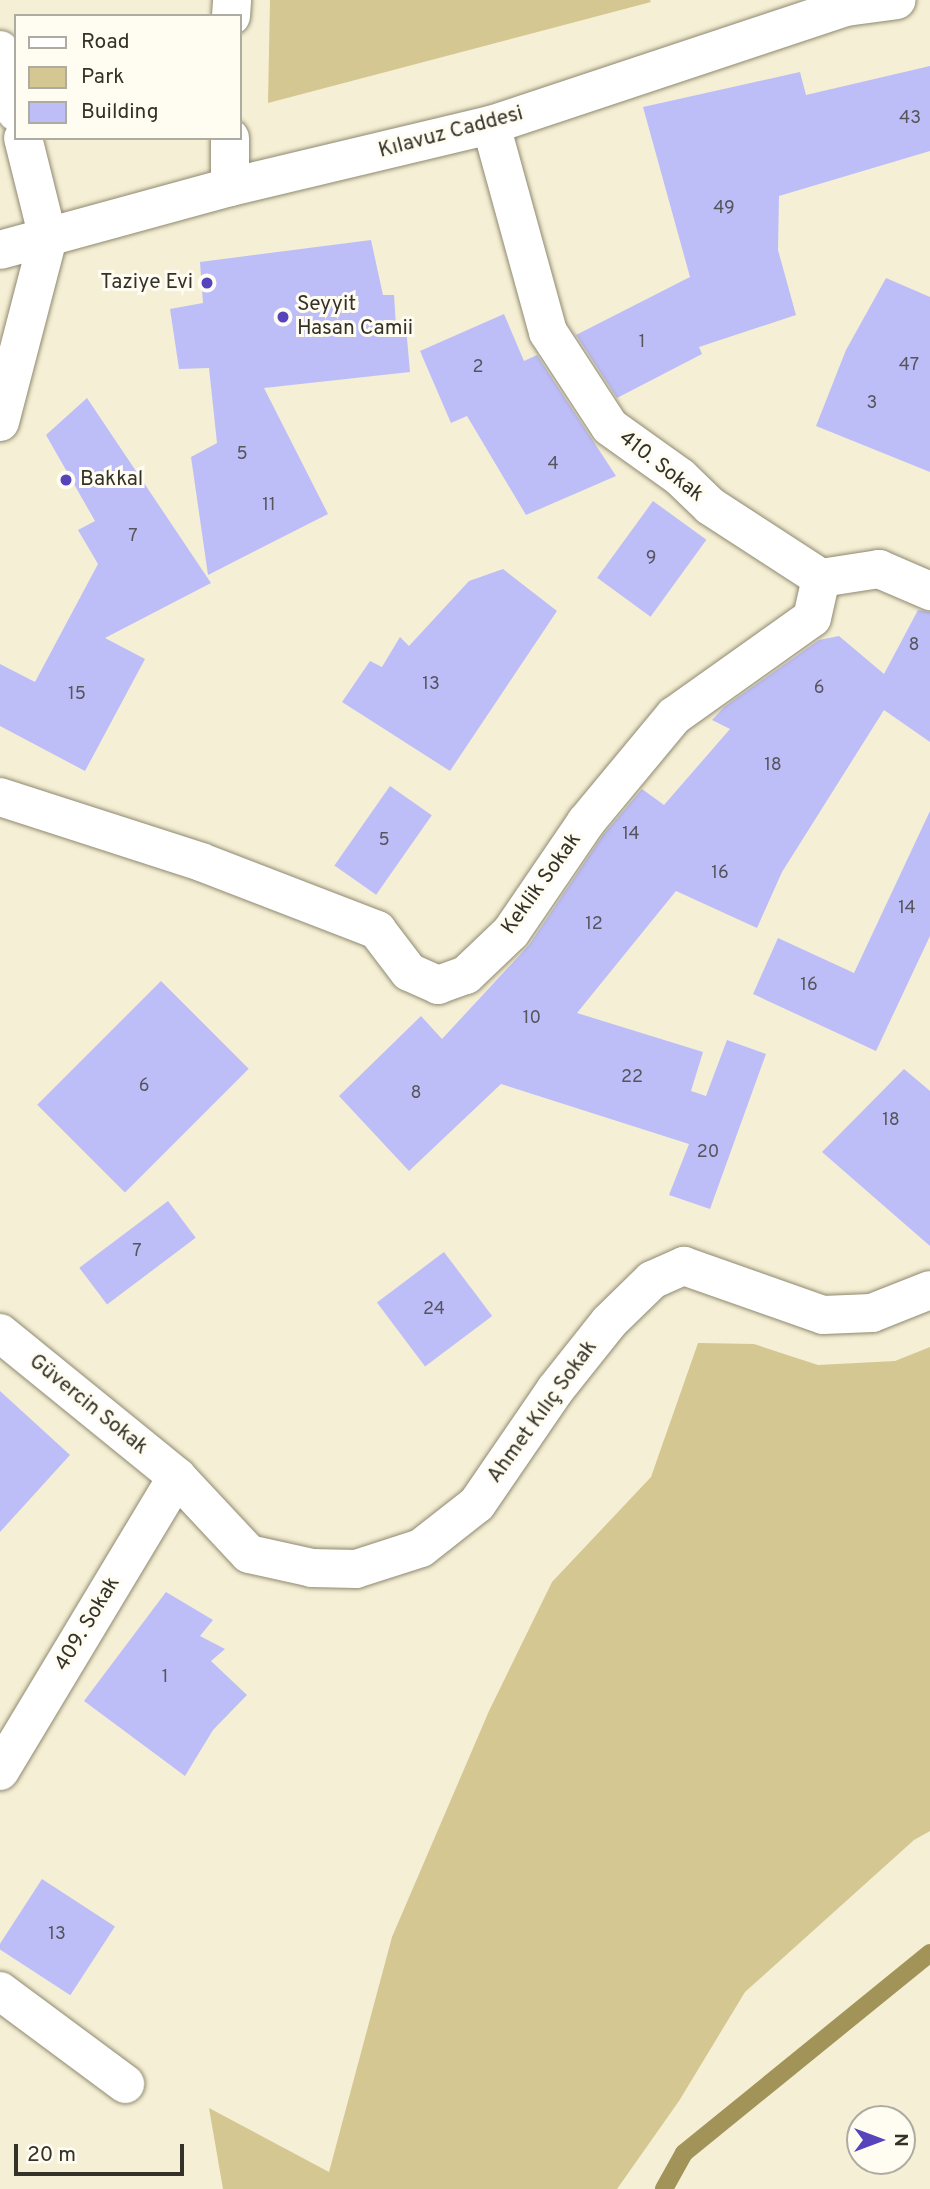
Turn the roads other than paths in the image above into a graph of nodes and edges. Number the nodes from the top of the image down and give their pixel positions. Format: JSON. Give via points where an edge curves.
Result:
{"nodes":[{"id":1,"x":897,"y":0,"type":"edge"},
{"id":2,"x":845,"y":4,"type":"edge"},
{"id":3,"x":0,"y":50,"type":"edge"},
{"id":4,"x":14,"y":104,"type":"edge"},
{"id":5,"x":491,"y":125,"type":"junction"},
{"id":6,"x":24,"y":140,"type":"edge"},
{"id":7,"x":230,"y":140,"type":"edge"},
{"id":8,"x":230,"y":187,"type":"junction"},
{"id":9,"x":48,"y":238,"type":"junction"},
{"id":10,"x":0,"y":250,"type":"edge"},
{"id":11,"x":0,"y":422,"type":"edge"},
{"id":12,"x":821,"y":578,"type":"junction"},
{"id":13,"x":930,"y":591,"type":"edge"},
{"id":14,"x":0,"y":797,"type":"edge"},
{"id":15,"x":930,"y":1290,"type":"edge"},
{"id":16,"x":0,"y":1333,"type":"edge"},
{"id":17,"x":177,"y":1477,"type":"junction"},
{"id":18,"x":0,"y":1771,"type":"edge"},
{"id":19,"x":0,"y":1991,"type":"edge"},
{"id":20,"x":125,"y":2084,"type":"dead end"}],
"edges":[{"from":1,"to":2,"type":"street","name":"Kılavuz Caddesi"},
{"from":2,"to":5,"type":"street","name":"Kılavuz Caddesi"},
{"from":3,"to":4,"type":"street"},
{"from":5,"to":8,"type":"street","name":"Kılavuz Caddesi"},
{"from":5,"to":12,"type":"street","name":"410. Sokak","via":[[548,332],[610,427],[680,477],[710,506]]},
{"from":6,"to":9,"type":"street"},
{"from":7,"to":8,"type":"street"},
{"from":8,"to":9,"type":"street","name":"Kılavuz Caddesi"},
{"from":9,"to":10,"type":"street","name":"Kılavuz Caddesi"},
{"from":9,"to":11,"type":"street"},
{"from":12,"to":13,"type":"street","via":[[879,569]]},
{"from":12,"to":14,"type":"street","name":"Keklik Sokak","via":[[812,618],[674,716],[586,822],[510,932],[466,975],[438,985],[409,972],[377,930],[201,862]]},
{"from":15,"to":17,"type":"street","name":"Ahmet Kılıç Sokak","via":[[873,1313],[823,1315],[684,1266],[652,1280],[609,1322],[555,1391],[477,1504],[421,1548],[356,1569],[312,1568],[249,1554]]},
{"from":16,"to":17,"type":"street","name":"Güvercin Sokak"},
{"from":17,"to":18,"type":"street","name":"409. Sokak"},
{"from":19,"to":20,"type":"street"}]}
